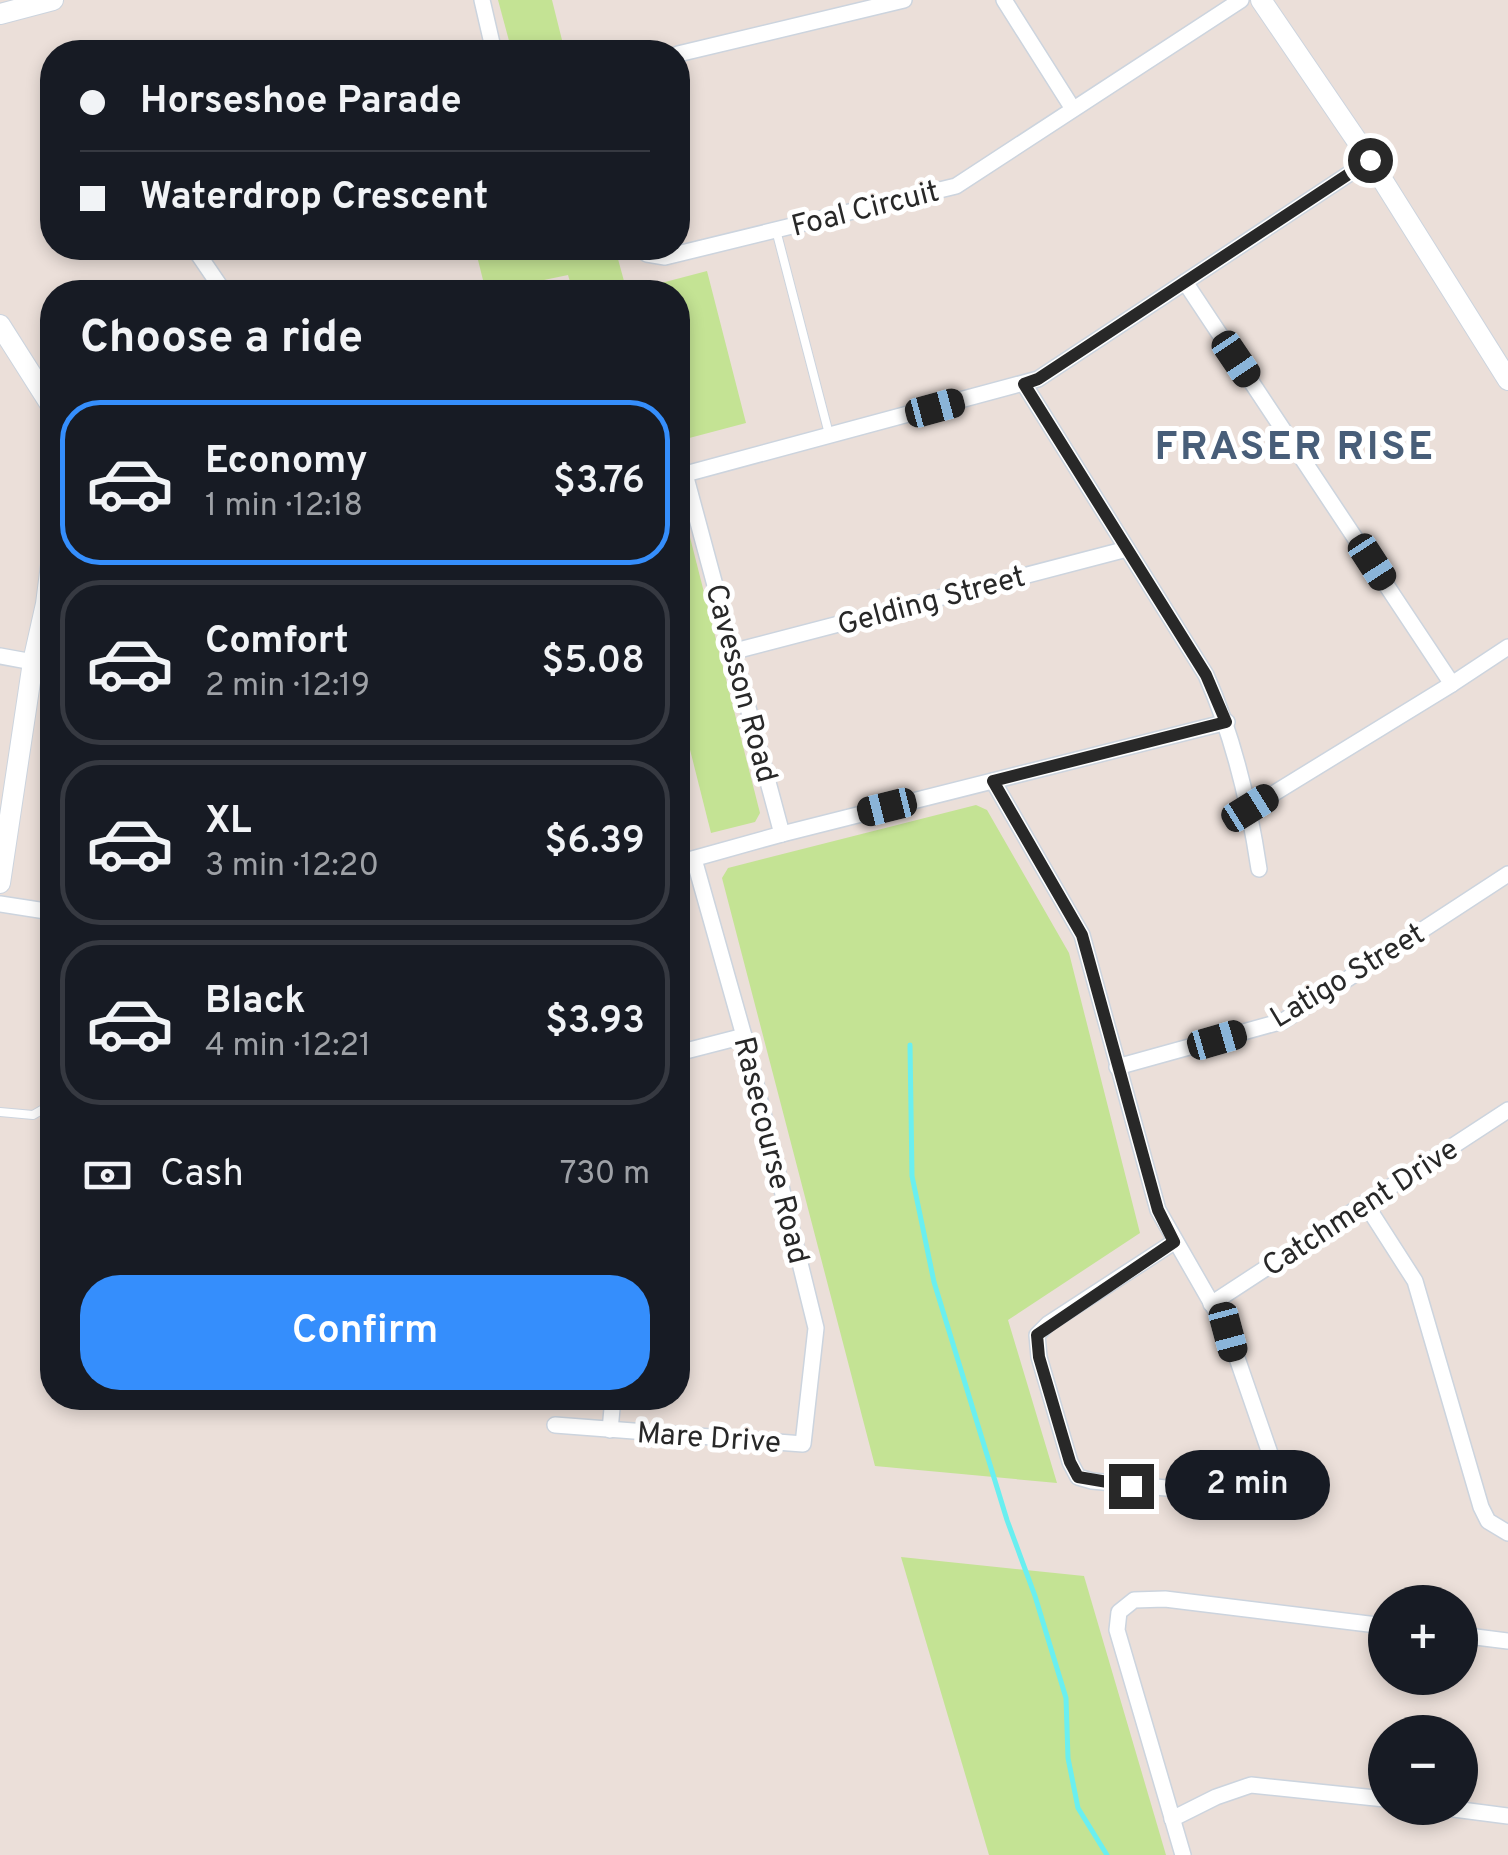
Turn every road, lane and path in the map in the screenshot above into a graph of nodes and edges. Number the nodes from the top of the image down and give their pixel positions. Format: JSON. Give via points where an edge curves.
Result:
{"nodes":[{"id":1,"x":53,"y":0,"type":"edge"},
{"id":2,"x":482,"y":0,"type":"edge"},
{"id":3,"x":904,"y":0,"type":"edge"},
{"id":4,"x":1004,"y":0,"type":"edge"},
{"id":5,"x":1241,"y":0,"type":"edge"},
{"id":6,"x":1261,"y":0,"type":"edge"},
{"id":7,"x":0,"y":14,"type":"edge"},
{"id":8,"x":492,"y":40,"type":"edge"},
{"id":9,"x":690,"y":51,"type":"edge"},
{"id":10,"x":1073,"y":109,"type":"junction"},
{"id":11,"x":1370,"y":160,"type":"junction"},
{"id":12,"x":776,"y":230,"type":"junction"},
{"id":13,"x":690,"y":251,"type":"edge"},
{"id":14,"x":1185,"y":282,"type":"junction"},
{"id":15,"x":0,"y":325,"type":"edge"},
{"id":16,"x":1508,"y":380,"type":"edge"},
{"id":17,"x":1024,"y":384,"type":"junction"},
{"id":18,"x":40,"y":388,"type":"edge"},
{"id":19,"x":830,"y":436,"type":"junction"},
{"id":20,"x":690,"y":473,"type":"edge"},
{"id":21,"x":690,"y":504,"type":"edge"},
{"id":22,"x":1127,"y":549,"type":"junction"},
{"id":23,"x":40,"y":637,"type":"edge"},
{"id":24,"x":1508,"y":646,"type":"edge"},
{"id":25,"x":735,"y":651,"type":"junction"},
{"id":26,"x":0,"y":656,"type":"edge"},
{"id":27,"x":33,"y":662,"type":"junction"},
{"id":28,"x":1452,"y":684,"type":"junction"},
{"id":29,"x":1226,"y":722,"type":"junction"},
{"id":30,"x":993,"y":781,"type":"junction"},
{"id":31,"x":1250,"y":808,"type":"junction"},
{"id":32,"x":782,"y":834,"type":"junction"},
{"id":33,"x":3,"y":848,"type":"edge"},
{"id":34,"x":694,"y":859,"type":"junction"},
{"id":35,"x":690,"y":860,"type":"edge"},
{"id":36,"x":1259,"y":869,"type":"dead end"},
{"id":37,"x":1508,"y":874,"type":"edge"},
{"id":38,"x":0,"y":883,"type":"edge"},
{"id":39,"x":0,"y":904,"type":"edge"},
{"id":40,"x":40,"y":910,"type":"edge"},
{"id":41,"x":744,"y":1036,"type":"junction"},
{"id":42,"x":690,"y":1050,"type":"edge"},
{"id":43,"x":1118,"y":1067,"type":"junction"},
{"id":44,"x":1508,"y":1110,"type":"edge"},
{"id":45,"x":40,"y":1111,"type":"edge"},
{"id":46,"x":0,"y":1112,"type":"edge"},
{"id":47,"x":1366,"y":1203,"type":"junction"},
{"id":48,"x":1170,"y":1237,"type":"junction"},
{"id":49,"x":1212,"y":1304,"type":"junction"},
{"id":50,"x":612,"y":1410,"type":"edge"},
{"id":51,"x":555,"y":1425,"type":"dead end"},
{"id":52,"x":610,"y":1430,"type":"junction"},
{"id":53,"x":803,"y":1444,"type":"joint"},
{"id":54,"x":1508,"y":1534,"type":"edge"},
{"id":55,"x":1368,"y":1624,"type":"edge"},
{"id":56,"x":1478,"y":1637,"type":"edge"},
{"id":57,"x":1508,"y":1640,"type":"edge"},
{"id":58,"x":1368,"y":1797,"type":"edge"},
{"id":59,"x":1478,"y":1812,"type":"edge"},
{"id":60,"x":1508,"y":1816,"type":"edge"},
{"id":61,"x":1172,"y":1819,"type":"junction"},
{"id":62,"x":1183,"y":1855,"type":"edge"}],
"edges":[{"from":1,"to":7,"type":"street"},
{"from":2,"to":8,"type":"street"},
{"from":3,"to":9,"type":"street"},
{"from":4,"to":10,"type":"street"},
{"from":5,"to":10,"type":"street","name":"Foal Circuit"},
{"from":6,"to":11,"type":"street"},
{"from":10,"to":12,"type":"street","name":"Foal Circuit","via":[[956,186]]},
{"from":11,"to":14,"type":"street"},
{"from":11,"to":16,"type":"street"},
{"from":12,"to":13,"type":"street","name":"Foal Circuit"},
{"from":12,"to":19,"type":"lane"},
{"from":14,"to":17,"type":"street"},
{"from":14,"to":28,"type":"street"},
{"from":15,"to":18,"type":"street"},
{"from":17,"to":19,"type":"street"},
{"from":17,"to":22,"type":"street"},
{"from":19,"to":20,"type":"street"},
{"from":21,"to":25,"type":"street","name":"Cavesson Road"},
{"from":22,"to":25,"type":"street","name":"Gelding Street"},
{"from":22,"to":29,"type":"street","via":[[1206,675]]},
{"from":23,"to":27,"type":"street"},
{"from":24,"to":28,"type":"street"},
{"from":25,"to":32,"type":"street","name":"Cavesson Road"},
{"from":26,"to":27,"type":"street"},
{"from":27,"to":33,"type":"street"},
{"from":28,"to":31,"type":"street"},
{"from":29,"to":30,"type":"street"},
{"from":29,"to":31,"type":"street"},
{"from":30,"to":32,"type":"street"},
{"from":30,"to":43,"type":"street","via":[[1082,935]]},
{"from":31,"to":36,"type":"street"},
{"from":32,"to":34,"type":"street"},
{"from":33,"to":38,"type":"street"},
{"from":34,"to":35,"type":"street"},
{"from":34,"to":41,"type":"street","name":"Rasecourse Road"},
{"from":37,"to":43,"type":"street","name":"Latigo Street","via":[[1283,1021]]},
{"from":39,"to":40,"type":"street"},
{"from":41,"to":42,"type":"street"},
{"from":41,"to":53,"type":"street","name":"Rasecourse Road","via":[[816,1328]]},
{"from":43,"to":48,"type":"street"},
{"from":44,"to":47,"type":"street","name":"Catchment Drive"},
{"from":45,"to":46,"type":"lane"},
{"from":47,"to":49,"type":"street","name":"Catchment Drive"},
{"from":47,"to":54,"type":"street","via":[[1416,1281],[1481,1507]]},
{"from":48,"to":49,"type":"street"},
{"from":48,"to":49,"type":"street","via":[[1037,1335],[1078,1477],[1248,1498],[1262,1497],[1272,1486],[1274,1464]]},
{"from":50,"to":52,"type":"street"},
{"from":51,"to":52,"type":"street","name":"Mare Drive"},
{"from":52,"to":53,"type":"street","name":"Mare Drive"},
{"from":55,"to":61,"type":"street","via":[[1164,1599],[1126,1605],[1116,1618],[1117,1630]]},
{"from":56,"to":57,"type":"street"},
{"from":58,"to":61,"type":"street","via":[[1251,1785]]},
{"from":59,"to":60,"type":"street"},
{"from":61,"to":62,"type":"street"}]}
